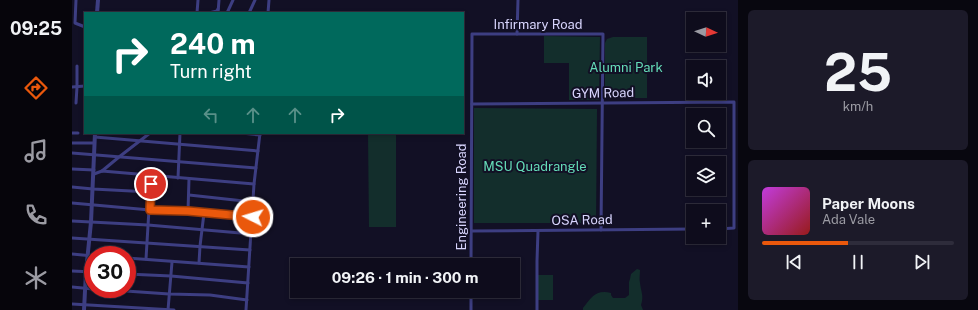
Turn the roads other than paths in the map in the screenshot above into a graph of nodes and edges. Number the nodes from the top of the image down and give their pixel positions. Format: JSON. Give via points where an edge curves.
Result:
{"nodes":[{"id":1,"x":76,"y":0,"type":"edge"},
{"id":2,"x":98,"y":0,"type":"edge"},
{"id":3,"x":198,"y":0,"type":"edge"},
{"id":4,"x":219,"y":0,"type":"edge"},
{"id":5,"x":232,"y":0,"type":"edge"},
{"id":6,"x":255,"y":0,"type":"edge"},
{"id":7,"x":269,"y":0,"type":"edge"},
{"id":8,"x":518,"y":0,"type":"edge"},
{"id":9,"x":218,"y":8,"type":"junction"},
{"id":10,"x":97,"y":12,"type":"edge"},
{"id":11,"x":197,"y":12,"type":"edge"},
{"id":12,"x":213,"y":12,"type":"edge"},
{"id":13,"x":218,"y":12,"type":"edge"},
{"id":14,"x":227,"y":12,"type":"edge"},
{"id":15,"x":249,"y":12,"type":"edge"},
{"id":16,"x":268,"y":12,"type":"edge"},
{"id":17,"x":84,"y":27,"type":"edge"},
{"id":18,"x":472,"y":34,"type":"joint"},
{"id":19,"x":517,"y":34,"type":"junction"},
{"id":20,"x":77,"y":66,"type":"dead end"},
{"id":21,"x":84,"y":86,"type":"edge"},
{"id":22,"x":72,"y":87,"type":"edge"},
{"id":23,"x":77,"y":87,"type":"junction"},
{"id":24,"x":76,"y":103,"type":"dead end"},
{"id":25,"x":602,"y":103,"type":"junction"},
{"id":26,"x":472,"y":104,"type":"junction"},
{"id":27,"x":72,"y":133,"type":"edge"},
{"id":28,"x":78,"y":133,"type":"dead end"},
{"id":29,"x":149,"y":134,"type":"edge"},
{"id":30,"x":180,"y":134,"type":"edge"},
{"id":31,"x":260,"y":134,"type":"edge"},
{"id":32,"x":95,"y":135,"type":"edge"},
{"id":33,"x":139,"y":142,"type":"junction"},
{"id":34,"x":72,"y":143,"type":"edge"},
{"id":35,"x":94,"y":143,"type":"junction"},
{"id":36,"x":179,"y":144,"type":"junction"},
{"id":37,"x":258,"y":151,"type":"junction"},
{"id":38,"x":72,"y":153,"type":"edge"},
{"id":39,"x":94,"y":154,"type":"junction"},
{"id":40,"x":119,"y":157,"type":"junction"},
{"id":41,"x":179,"y":162,"type":"junction"},
{"id":42,"x":256,"y":168,"type":"junction"},
{"id":43,"x":72,"y":169,"type":"edge"},
{"id":44,"x":102,"y":171,"type":"junction"},
{"id":45,"x":94,"y":172,"type":"junction"},
{"id":46,"x":151,"y":176,"type":"junction"},
{"id":47,"x":178,"y":178,"type":"junction"},
{"id":48,"x":189,"y":179,"type":"junction"},
{"id":49,"x":254,"y":184,"type":"junction"},
{"id":50,"x":72,"y":186,"type":"edge"},
{"id":51,"x":93,"y":189,"type":"junction"},
{"id":52,"x":150,"y":192,"type":"junction"},
{"id":53,"x":189,"y":195,"type":"junction"},
{"id":54,"x":254,"y":202,"type":"junction"},
{"id":55,"x":72,"y":203,"type":"edge"},
{"id":56,"x":92,"y":206,"type":"junction"},
{"id":57,"x":150,"y":210,"type":"junction"},
{"id":58,"x":188,"y":211,"type":"junction"},
{"id":59,"x":204,"y":213,"type":"junction"},
{"id":60,"x":253,"y":217,"type":"junction"},
{"id":61,"x":72,"y":221,"type":"edge"},
{"id":62,"x":91,"y":222,"type":"junction"},
{"id":63,"x":148,"y":225,"type":"junction"},
{"id":64,"x":686,"y":229,"type":"edge"},
{"id":65,"x":726,"y":229,"type":"edge"},
{"id":66,"x":201,"y":230,"type":"junction"},
{"id":67,"x":601,"y":230,"type":"junction"},
{"id":68,"x":471,"y":231,"type":"junction"},
{"id":69,"x":538,"y":231,"type":"junction"},
{"id":70,"x":252,"y":234,"type":"junction"},
{"id":71,"x":72,"y":238,"type":"edge"},
{"id":72,"x":89,"y":239,"type":"junction"},
{"id":73,"x":147,"y":243,"type":"junction"},
{"id":74,"x":90,"y":246,"type":"edge"},
{"id":75,"x":200,"y":246,"type":"junction"},
{"id":76,"x":250,"y":250,"type":"junction"},
{"id":77,"x":72,"y":254,"type":"edge"},
{"id":78,"x":84,"y":255,"type":"edge"},
{"id":79,"x":136,"y":258,"type":"edge"},
{"id":80,"x":471,"y":258,"type":"edge"},
{"id":81,"x":146,"y":259,"type":"junction"},
{"id":82,"x":172,"y":262,"type":"junction"},
{"id":83,"x":199,"y":263,"type":"junction"},
{"id":84,"x":249,"y":266,"type":"junction"},
{"id":85,"x":72,"y":271,"type":"edge"},
{"id":86,"x":84,"y":272,"type":"edge"},
{"id":87,"x":136,"y":274,"type":"edge"},
{"id":88,"x":171,"y":276,"type":"junction"},
{"id":89,"x":248,"y":283,"type":"junction"},
{"id":90,"x":72,"y":287,"type":"edge"},
{"id":91,"x":84,"y":288,"type":"edge"},
{"id":92,"x":136,"y":292,"type":"edge"},
{"id":93,"x":169,"y":294,"type":"junction"},
{"id":94,"x":84,"y":298,"type":"edge"},
{"id":95,"x":471,"y":298,"type":"edge"},
{"id":96,"x":247,"y":300,"type":"junction"},
{"id":97,"x":72,"y":304,"type":"edge"},
{"id":98,"x":84,"y":305,"type":"junction"},
{"id":99,"x":84,"y":310,"type":"edge"},
{"id":100,"x":168,"y":310,"type":"edge"},
{"id":101,"x":174,"y":310,"type":"edge"},
{"id":102,"x":246,"y":310,"type":"edge"},
{"id":103,"x":470,"y":310,"type":"edge"},
{"id":104,"x":537,"y":310,"type":"edge"}],
"edges":[{"from":1,"to":17,"type":"street","via":[[75,24]]},
{"from":2,"to":10,"type":"street"},
{"from":3,"to":11,"type":"street"},
{"from":4,"to":9,"type":"street"},
{"from":5,"to":14,"type":"street"},
{"from":6,"to":15,"type":"street"},
{"from":7,"to":16,"type":"street"},
{"from":8,"to":19,"type":"street"},
{"from":9,"to":12,"type":"street"},
{"from":9,"to":13,"type":"street"},
{"from":18,"to":19,"type":"street","name":"Infirmary Road"},
{"from":18,"to":26,"type":"street","name":"Engineering Road"},
{"from":19,"to":25,"type":"street","name":"Infirmary Road","via":[[603,34]]},
{"from":20,"to":23,"type":"street"},
{"from":21,"to":23,"type":"street"},
{"from":22,"to":23,"type":"street"},
{"from":23,"to":24,"type":"street"},
{"from":25,"to":26,"type":"street","name":"GYM Road"},
{"from":25,"to":65,"type":"street","name":"GYM Road","via":[[734,102],[734,228]]},
{"from":25,"to":67,"type":"street"},
{"from":26,"to":68,"type":"street","name":"Engineering Road"},
{"from":27,"to":28,"type":"street"},
{"from":29,"to":33,"type":"street"},
{"from":30,"to":36,"type":"street"},
{"from":31,"to":37,"type":"street"},
{"from":32,"to":33,"type":"street"},
{"from":32,"to":35,"type":"street"},
{"from":33,"to":36,"type":"street"},
{"from":33,"to":40,"type":"street"},
{"from":34,"to":35,"type":"street"},
{"from":35,"to":39,"type":"street"},
{"from":36,"to":37,"type":"street"},
{"from":36,"to":41,"type":"street"},
{"from":37,"to":42,"type":"street"},
{"from":38,"to":39,"type":"street"},
{"from":39,"to":40,"type":"street"},
{"from":39,"to":45,"type":"street"},
{"from":40,"to":41,"type":"street"},
{"from":40,"to":44,"type":"street"},
{"from":41,"to":42,"type":"street"},
{"from":41,"to":47,"type":"street"},
{"from":42,"to":49,"type":"street"},
{"from":43,"to":45,"type":"street"},
{"from":44,"to":45,"type":"street"},
{"from":44,"to":46,"type":"street"},
{"from":45,"to":51,"type":"street"},
{"from":46,"to":47,"type":"street"},
{"from":46,"to":52,"type":"street"},
{"from":47,"to":48,"type":"street"},
{"from":48,"to":49,"type":"street"},
{"from":48,"to":53,"type":"street"},
{"from":49,"to":54,"type":"street"},
{"from":50,"to":51,"type":"street"},
{"from":51,"to":52,"type":"street"},
{"from":51,"to":56,"type":"street"},
{"from":52,"to":57,"type":"street"},
{"from":53,"to":54,"type":"street"},
{"from":53,"to":58,"type":"street"},
{"from":54,"to":60,"type":"street"},
{"from":55,"to":56,"type":"street"},
{"from":56,"to":57,"type":"street"},
{"from":56,"to":62,"type":"street"},
{"from":57,"to":58,"type":"street"},
{"from":57,"to":63,"type":"street"},
{"from":58,"to":59,"type":"street"},
{"from":59,"to":60,"type":"street"},
{"from":59,"to":66,"type":"street"},
{"from":60,"to":70,"type":"street"},
{"from":61,"to":62,"type":"street"},
{"from":62,"to":63,"type":"street"},
{"from":62,"to":72,"type":"street"},
{"from":63,"to":66,"type":"street"},
{"from":63,"to":73,"type":"street"},
{"from":64,"to":67,"type":"street","name":"OSA Road"},
{"from":66,"to":70,"type":"street"},
{"from":66,"to":75,"type":"street"},
{"from":67,"to":69,"type":"street","name":"OSA Road"},
{"from":68,"to":69,"type":"street","name":"OSA Road"},
{"from":68,"to":80,"type":"street","name":"Engineering Road"},
{"from":69,"to":104,"type":"street"},
{"from":70,"to":76,"type":"street"},
{"from":71,"to":72,"type":"street"},
{"from":72,"to":73,"type":"street"},
{"from":72,"to":74,"type":"street"},
{"from":73,"to":75,"type":"street"},
{"from":73,"to":81,"type":"street"},
{"from":75,"to":76,"type":"street"},
{"from":75,"to":83,"type":"street"},
{"from":76,"to":84,"type":"street"},
{"from":77,"to":78,"type":"street"},
{"from":79,"to":81,"type":"street"},
{"from":81,"to":82,"type":"street"},
{"from":82,"to":83,"type":"street"},
{"from":82,"to":88,"type":"street"},
{"from":83,"to":84,"type":"street"},
{"from":84,"to":89,"type":"street"},
{"from":85,"to":86,"type":"street"},
{"from":87,"to":88,"type":"street"},
{"from":88,"to":89,"type":"street"},
{"from":88,"to":93,"type":"street"},
{"from":89,"to":96,"type":"street"},
{"from":90,"to":91,"type":"street"},
{"from":92,"to":93,"type":"street"},
{"from":93,"to":96,"type":"street","via":[[210,295]]},
{"from":93,"to":100,"type":"street"},
{"from":94,"to":98,"type":"street"},
{"from":95,"to":103,"type":"street"},
{"from":96,"to":102,"type":"street"},
{"from":97,"to":98,"type":"street"},
{"from":98,"to":99,"type":"street"},
{"from":98,"to":100,"type":"street"},
{"from":100,"to":101,"type":"street"}]}
